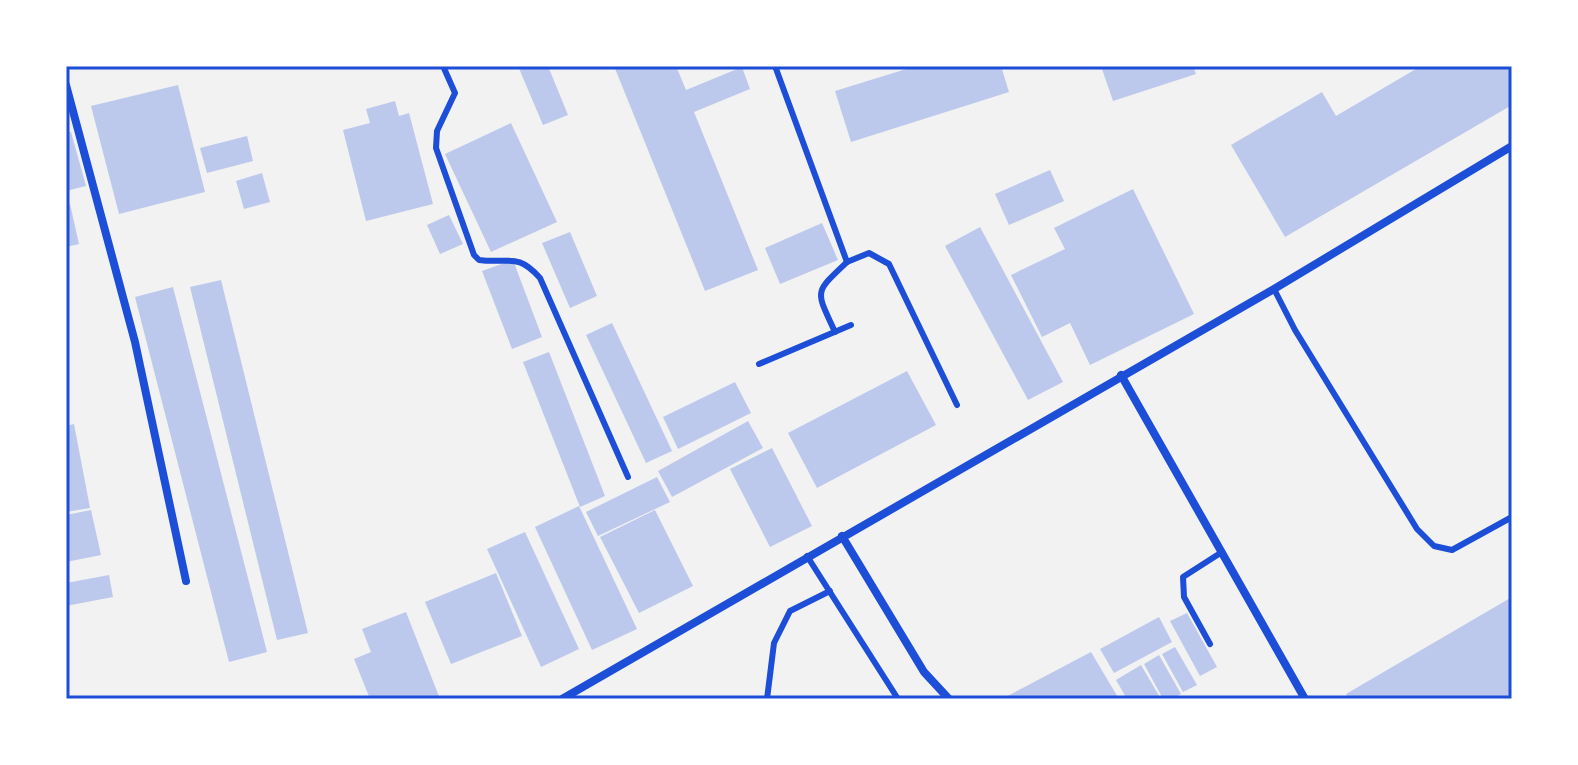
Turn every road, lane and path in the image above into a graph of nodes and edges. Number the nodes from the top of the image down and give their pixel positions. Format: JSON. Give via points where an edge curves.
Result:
{"nodes":[{"id":1,"x":443,"y":66,"type":"edge"},
{"id":2,"x":775,"y":66,"type":"edge"},
{"id":3,"x":66,"y":85,"type":"edge"},
{"id":4,"x":1512,"y":146,"type":"edge"},
{"id":5,"x":847,"y":262,"type":"junction"},
{"id":6,"x":1274,"y":289,"type":"junction"},
{"id":7,"x":851,"y":325,"type":"dead end"},
{"id":8,"x":835,"y":332,"type":"junction"},
{"id":9,"x":759,"y":364,"type":"dead end"},
{"id":10,"x":1121,"y":375,"type":"junction"},
{"id":11,"x":957,"y":405,"type":"dead end"},
{"id":12,"x":628,"y":477,"type":"dead end"},
{"id":13,"x":1512,"y":517,"type":"edge"},
{"id":14,"x":842,"y":536,"type":"junction"},
{"id":15,"x":1222,"y":552,"type":"junction"},
{"id":16,"x":807,"y":556,"type":"junction"},
{"id":17,"x":186,"y":581,"type":"dead end"},
{"id":18,"x":830,"y":591,"type":"junction"},
{"id":19,"x":1210,"y":644,"type":"dead end"},
{"id":20,"x":562,"y":699,"type":"edge"},
{"id":21,"x":767,"y":699,"type":"edge"},
{"id":22,"x":898,"y":699,"type":"edge"},
{"id":23,"x":949,"y":699,"type":"edge"},
{"id":24,"x":1305,"y":699,"type":"edge"}],
"edges":[{"from":1,"to":12,"type":"lane","via":[[455,93],[437,131],[436,148],[474,255],[479,260],[528,264],[540,278]]},
{"from":2,"to":5,"type":"lane"},
{"from":3,"to":17,"type":"street","via":[[135,342]]},
{"from":4,"to":6,"type":"street"},
{"from":5,"to":8,"type":"lane","via":[[822,286],[819,297]]},
{"from":5,"to":11,"type":"lane","via":[[869,253],[889,264]]},
{"from":6,"to":10,"type":"street"},
{"from":6,"to":13,"type":"lane","via":[[1417,529],[1434,546],[1452,550]]},
{"from":7,"to":8,"type":"lane"},
{"from":8,"to":9,"type":"lane"},
{"from":10,"to":14,"type":"street"},
{"from":10,"to":15,"type":"street"},
{"from":14,"to":16,"type":"street"},
{"from":14,"to":23,"type":"street","via":[[924,672]]},
{"from":15,"to":19,"type":"lane","via":[[1183,577],[1184,597]]},
{"from":15,"to":24,"type":"street"},
{"from":16,"to":18,"type":"lane"},
{"from":16,"to":20,"type":"street"},
{"from":18,"to":21,"type":"lane","via":[[790,611],[774,643]]},
{"from":18,"to":22,"type":"lane"}]}
